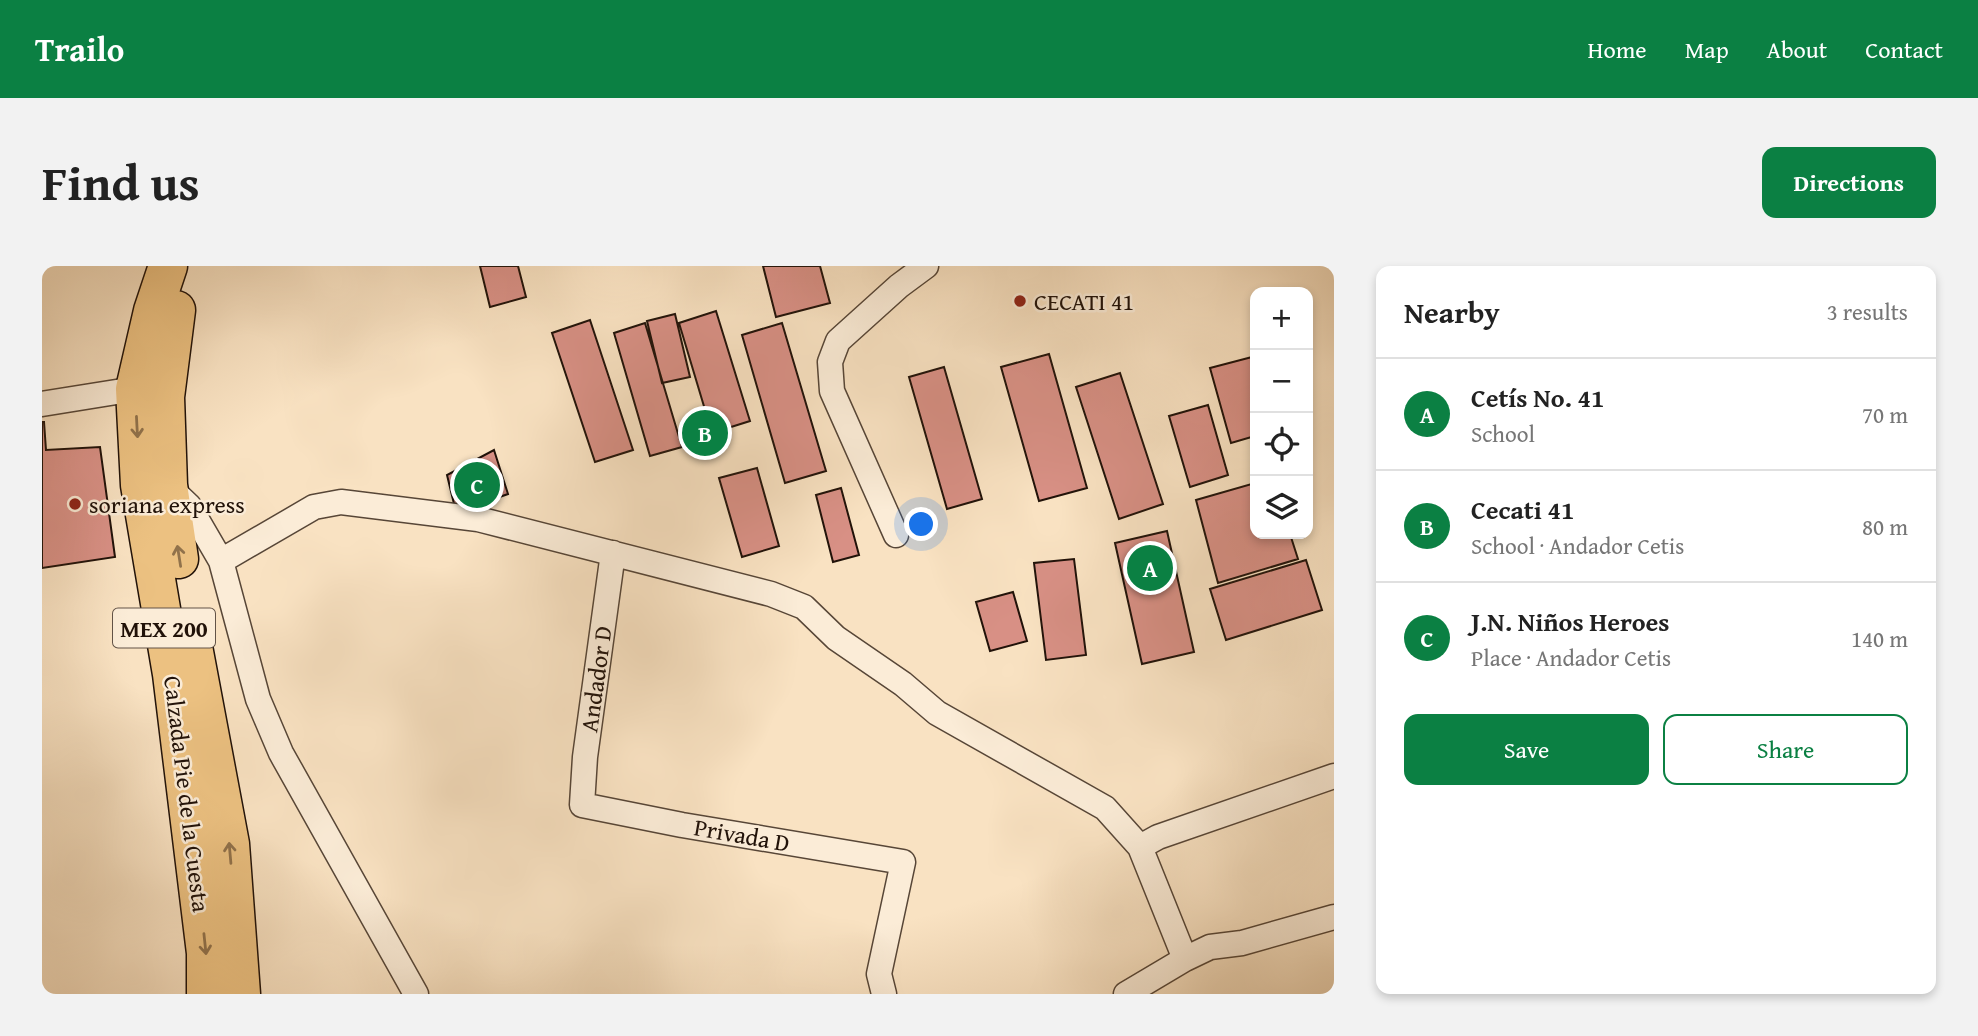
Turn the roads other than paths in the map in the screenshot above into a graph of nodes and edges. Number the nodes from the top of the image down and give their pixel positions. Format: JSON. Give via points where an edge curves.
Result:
{"nodes":[{"id":1,"x":168,"y":266,"type":"edge"},
{"id":2,"x":189,"y":266,"type":"edge"},
{"id":3,"x":926,"y":266,"type":"edge"},
{"id":4,"x":135,"y":389,"type":"junction"},
{"id":5,"x":42,"y":404,"type":"edge"},
{"id":6,"x":167,"y":485,"type":"junction"},
{"id":7,"x":897,"y":535,"type":"dead end"},
{"id":8,"x":613,"y":553,"type":"junction"},
{"id":9,"x":221,"y":561,"type":"junction"},
{"id":10,"x":1334,"y":776,"type":"edge"},
{"id":11,"x":582,"y":805,"type":"joint"},
{"id":12,"x":1140,"y":847,"type":"junction"},
{"id":13,"x":1334,"y":917,"type":"edge"},
{"id":14,"x":1185,"y":959,"type":"junction"},
{"id":15,"x":206,"y":994,"type":"edge"},
{"id":16,"x":241,"y":994,"type":"edge"},
{"id":17,"x":416,"y":994,"type":"edge"},
{"id":18,"x":884,"y":994,"type":"edge"},
{"id":19,"x":1126,"y":994,"type":"edge"}],
"edges":[{"from":1,"to":4,"type":"main road","name":"Calzada Pie de la Cuesta","number":"MEX 200"},
{"from":2,"to":6,"type":"main road","name":"Calzada Pie de la Cuesta","number":"MEX 200","via":[[174,316],[165,397]]},
{"from":3,"to":7,"type":"street","via":[[838,341],[830,362],[832,391]]},
{"from":4,"to":5,"type":"street"},
{"from":4,"to":15,"type":"main road","name":"Calzada Pie de la Cuesta","number":"MEX 200","one_way":true,"via":[[140,485],[172,674],[206,953]]},
{"from":6,"to":9,"type":"street","via":[[189,506]]},
{"from":16,"to":6,"type":"main road","name":"Calzada Pie de la Cuesta","number":"MEX 200","one_way":true,"via":[[230,844]]},
{"from":8,"to":9,"type":"street","via":[[478,519],[341,502],[314,507]]},
{"from":8,"to":11,"type":"street","name":"Andador D"},
{"from":8,"to":12,"type":"street","via":[[771,594],[804,607],[836,638],[937,713],[1105,808]]},
{"from":9,"to":17,"type":"street","via":[[258,699],[281,753]]},
{"from":10,"to":12,"type":"street"},
{"from":11,"to":18,"type":"street","name":"Privada D","via":[[903,862],[879,974]]},
{"from":12,"to":14,"type":"street"},
{"from":13,"to":14,"type":"street","via":[[1242,943],[1210,947]]},
{"from":14,"to":19,"type":"street"}]}
